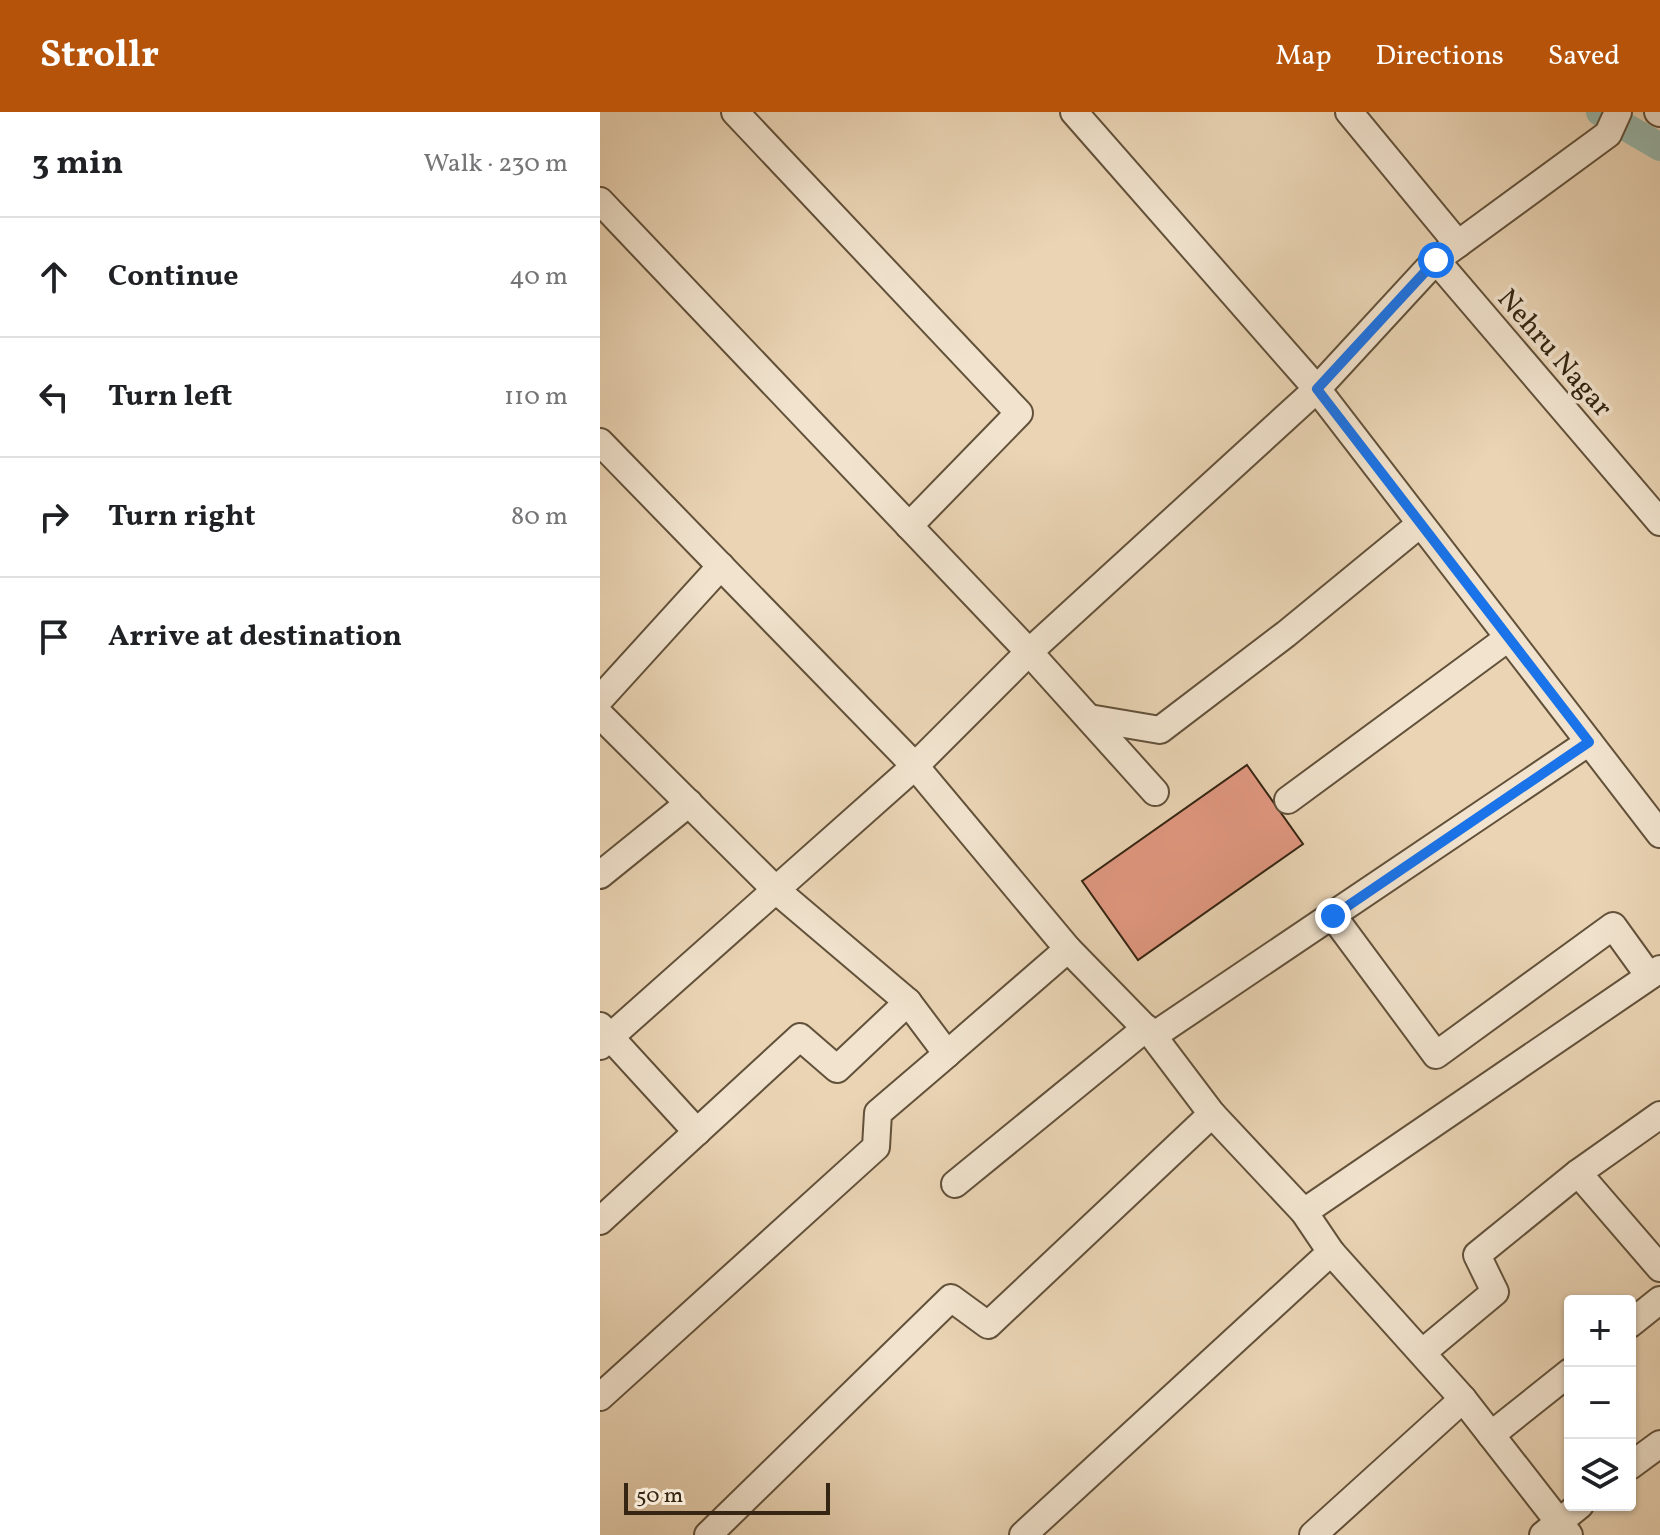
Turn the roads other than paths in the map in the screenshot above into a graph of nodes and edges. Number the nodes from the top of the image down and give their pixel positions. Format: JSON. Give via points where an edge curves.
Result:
{"nodes":[{"id":1,"x":1074,"y":112,"type":"edge"},
{"id":2,"x":1349,"y":112,"type":"edge"},
{"id":3,"x":745,"y":116,"type":"edge"},
{"id":4,"x":1613,"y":123,"type":"edge"},
{"id":5,"x":600,"y":201,"type":"edge"},
{"id":6,"x":610,"y":228,"type":"edge"},
{"id":7,"x":1458,"y":244,"type":"junction"},
{"id":8,"x":1436,"y":260,"type":"junction"},
{"id":9,"x":1317,"y":389,"type":"junction"},
{"id":10,"x":600,"y":442,"type":"edge"},
{"id":11,"x":1655,"y":505,"type":"edge"},
{"id":12,"x":1420,"y":524,"type":"junction"},
{"id":13,"x":909,"y":526,"type":"junction"},
{"id":14,"x":721,"y":566,"type":"junction"},
{"id":15,"x":1508,"y":638,"type":"junction"},
{"id":16,"x":1029,"y":652,"type":"junction"},
{"id":17,"x":600,"y":699,"type":"edge"},
{"id":18,"x":600,"y":715,"type":"edge"},
{"id":19,"x":1089,"y":718,"type":"junction"},
{"id":20,"x":1589,"y":742,"type":"junction"},
{"id":21,"x":915,"y":766,"type":"junction"},
{"id":22,"x":1155,"y":792,"type":"dead end"},
{"id":23,"x":1288,"y":800,"type":"dead end"},
{"id":24,"x":689,"y":803,"type":"junction"},
{"id":25,"x":1660,"y":834,"type":"edge"},
{"id":26,"x":600,"y":875,"type":"edge"},
{"id":27,"x":776,"y":890,"type":"junction"},
{"id":28,"x":1333,"y":916,"type":"junction"},
{"id":29,"x":1068,"y":949,"type":"junction"},
{"id":30,"x":1655,"y":972,"type":"edge"},
{"id":31,"x":908,"y":1002,"type":"junction"},
{"id":32,"x":1149,"y":1032,"type":"junction"},
{"id":33,"x":603,"y":1037,"type":"edge"},
{"id":34,"x":947,"y":1054,"type":"junction"},
{"id":35,"x":1212,"y":1114,"type":"junction"},
{"id":36,"x":1660,"y":1115,"type":"edge"},
{"id":37,"x":697,"y":1132,"type":"junction"},
{"id":38,"x":1578,"y":1173,"type":"junction"},
{"id":39,"x":955,"y":1184,"type":"dead end"},
{"id":40,"x":1304,"y":1212,"type":"junction"},
{"id":41,"x":600,"y":1221,"type":"edge"},
{"id":42,"x":1331,"y":1252,"type":"junction"},
{"id":43,"x":1660,"y":1268,"type":"edge"},
{"id":44,"x":1660,"y":1300,"type":"edge"},
{"id":45,"x":1636,"y":1319,"type":"edge"},
{"id":46,"x":1423,"y":1352,"type":"junction"},
{"id":47,"x":1564,"y":1377,"type":"edge"},
{"id":48,"x":600,"y":1397,"type":"edge"},
{"id":49,"x":1463,"y":1399,"type":"junction"},
{"id":50,"x":1491,"y":1435,"type":"junction"},
{"id":51,"x":1660,"y":1444,"type":"edge"},
{"id":52,"x":1636,"y":1462,"type":"edge"},
{"id":53,"x":1574,"y":1511,"type":"edge"},
{"id":54,"x":1556,"y":1531,"type":"edge"},
{"id":55,"x":708,"y":1535,"type":"edge"},
{"id":56,"x":1023,"y":1535,"type":"edge"},
{"id":57,"x":1313,"y":1535,"type":"edge"}],
"edges":[{"from":1,"to":9,"type":"street"},
{"from":2,"to":7,"type":"street"},
{"from":3,"to":13,"type":"street","via":[[1019,413]]},
{"from":4,"to":7,"type":"street"},
{"from":5,"to":6,"type":"street"},
{"from":6,"to":13,"type":"street"},
{"from":7,"to":8,"type":"street"},
{"from":8,"to":9,"type":"street"},
{"from":8,"to":11,"type":"street","name":"Nehru Nagar"},
{"from":9,"to":12,"type":"street"},
{"from":9,"to":16,"type":"street"},
{"from":10,"to":14,"type":"street"},
{"from":12,"to":15,"type":"street"},
{"from":12,"to":19,"type":"street","via":[[1160,730]]},
{"from":13,"to":16,"type":"street"},
{"from":14,"to":17,"type":"street"},
{"from":14,"to":21,"type":"street"},
{"from":15,"to":20,"type":"street"},
{"from":15,"to":23,"type":"street"},
{"from":16,"to":19,"type":"street"},
{"from":16,"to":21,"type":"street"},
{"from":18,"to":24,"type":"street"},
{"from":19,"to":22,"type":"street"},
{"from":20,"to":25,"type":"street"},
{"from":20,"to":28,"type":"street"},
{"from":21,"to":27,"type":"street"},
{"from":21,"to":29,"type":"street"},
{"from":24,"to":26,"type":"street"},
{"from":24,"to":27,"type":"street"},
{"from":27,"to":31,"type":"street"},
{"from":27,"to":33,"type":"street"},
{"from":28,"to":30,"type":"street","via":[[1436,1055],[1613,926]]},
{"from":28,"to":32,"type":"street"},
{"from":29,"to":32,"type":"street"},
{"from":29,"to":34,"type":"street"},
{"from":30,"to":40,"type":"street"},
{"from":31,"to":34,"type":"street"},
{"from":31,"to":37,"type":"street","via":[[837,1069],[800,1037]]},
{"from":32,"to":35,"type":"street"},
{"from":32,"to":39,"type":"street"},
{"from":33,"to":37,"type":"street"},
{"from":34,"to":48,"type":"street","via":[[878,1113],[876,1147]]},
{"from":35,"to":40,"type":"street"},
{"from":35,"to":55,"type":"street","via":[[988,1325],[951,1298]]},
{"from":36,"to":38,"type":"street"},
{"from":37,"to":41,"type":"street"},
{"from":38,"to":43,"type":"street"},
{"from":38,"to":46,"type":"street","via":[[1477,1255],[1495,1292]]},
{"from":40,"to":42,"type":"street"},
{"from":42,"to":46,"type":"street"},
{"from":42,"to":56,"type":"street"},
{"from":44,"to":45,"type":"street"},
{"from":46,"to":49,"type":"street"},
{"from":47,"to":50,"type":"street"},
{"from":49,"to":50,"type":"street"},
{"from":49,"to":57,"type":"street"},
{"from":50,"to":54,"type":"street"},
{"from":51,"to":52,"type":"street"},
{"from":53,"to":54,"type":"street"}]}
